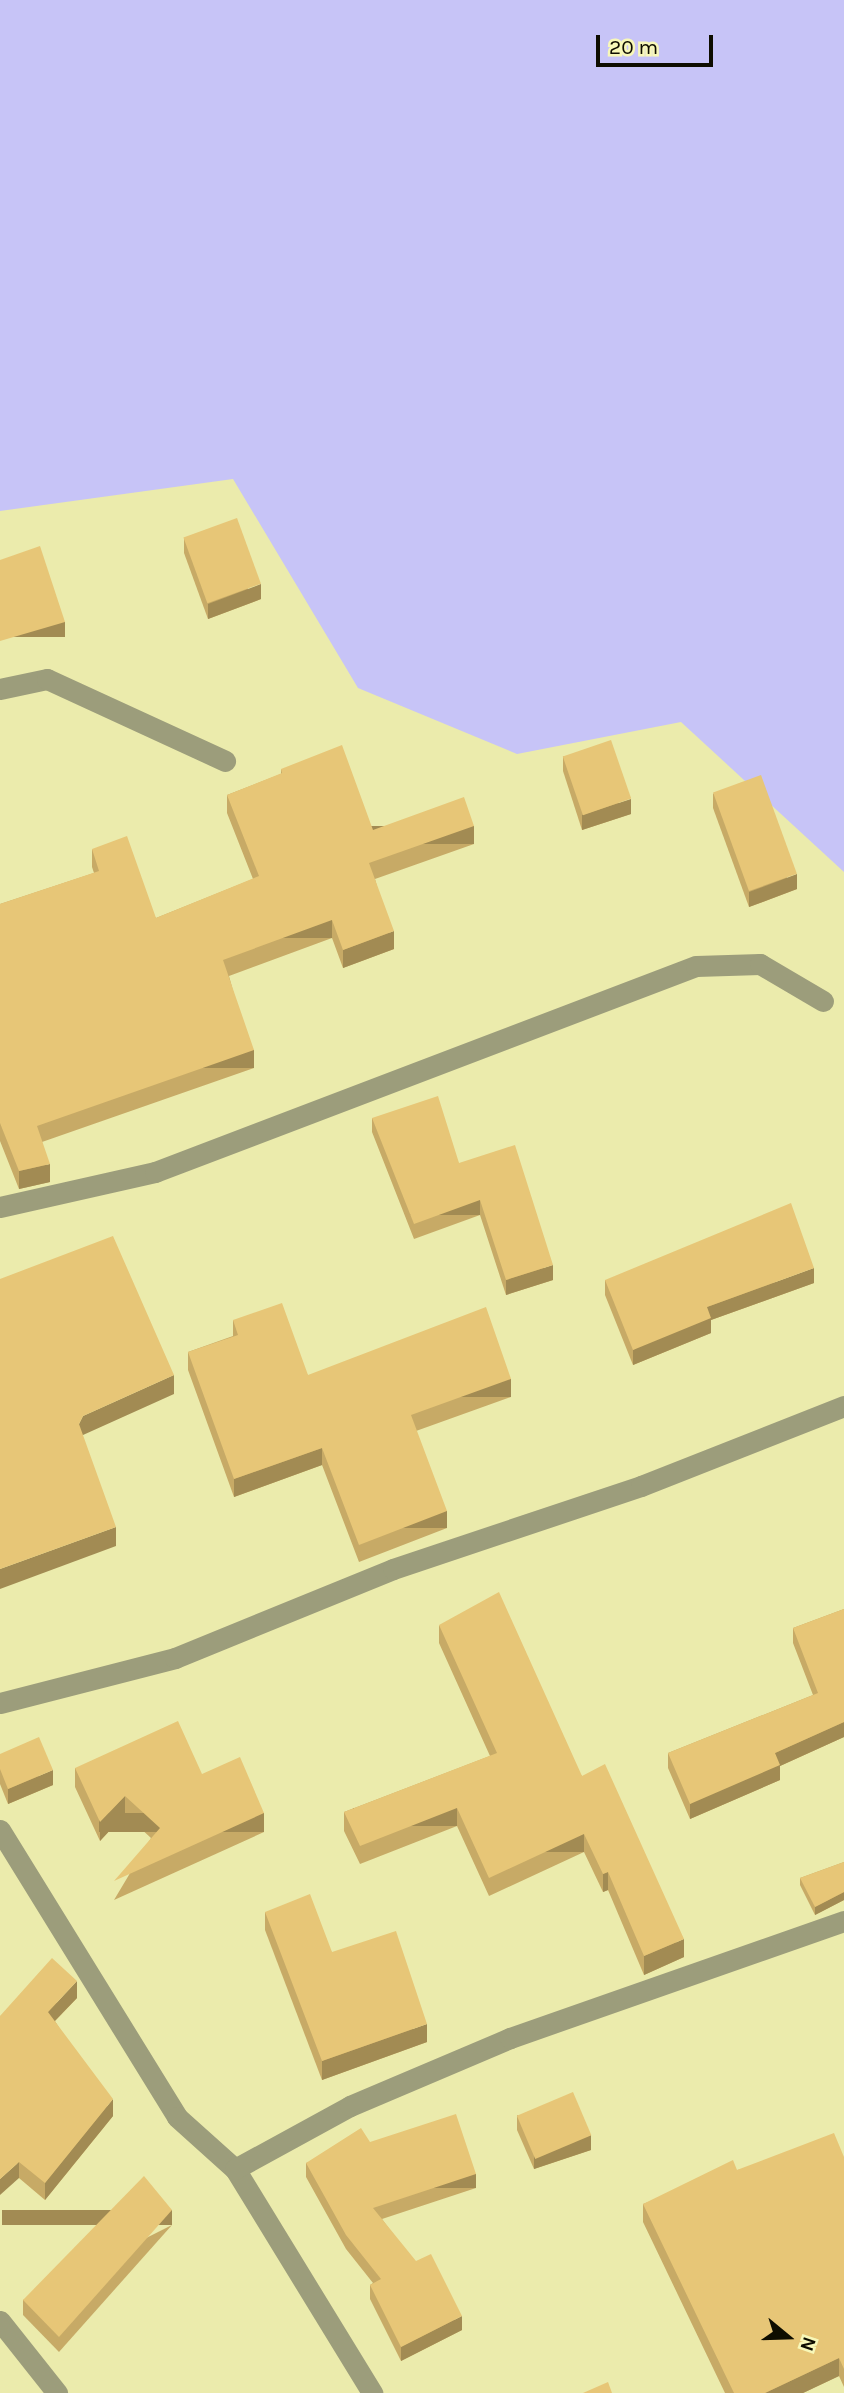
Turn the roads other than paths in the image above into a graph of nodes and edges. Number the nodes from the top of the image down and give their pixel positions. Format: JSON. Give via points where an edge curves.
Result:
{"nodes":[{"id":1,"x":0,"y":689,"type":"edge"},
{"id":2,"x":225,"y":761,"type":"dead end"},
{"id":3,"x":823,"y":1001,"type":"dead end"},
{"id":4,"x":0,"y":1207,"type":"edge"},
{"id":5,"x":844,"y":1406,"type":"edge"},
{"id":6,"x":0,"y":1703,"type":"edge"},
{"id":7,"x":0,"y":1830,"type":"edge"},
{"id":8,"x":844,"y":1921,"type":"edge"},
{"id":9,"x":235,"y":2169,"type":"junction"},
{"id":10,"x":0,"y":2321,"type":"edge"},
{"id":11,"x":57,"y":2393,"type":"edge"},
{"id":12,"x":372,"y":2393,"type":"edge"}],
"edges":[{"from":1,"to":2,"type":"street","via":[[47,679]]},
{"from":3,"to":4,"type":"street","via":[[760,964],[696,966],[155,1172]]},
{"from":5,"to":6,"type":"street","via":[[666,1477],[393,1569],[175,1658]]},
{"from":7,"to":9,"type":"street","via":[[177,2117]]},
{"from":8,"to":9,"type":"street","via":[[510,2038],[350,2106]]},
{"from":9,"to":12,"type":"street"},
{"from":10,"to":11,"type":"street"}]}
